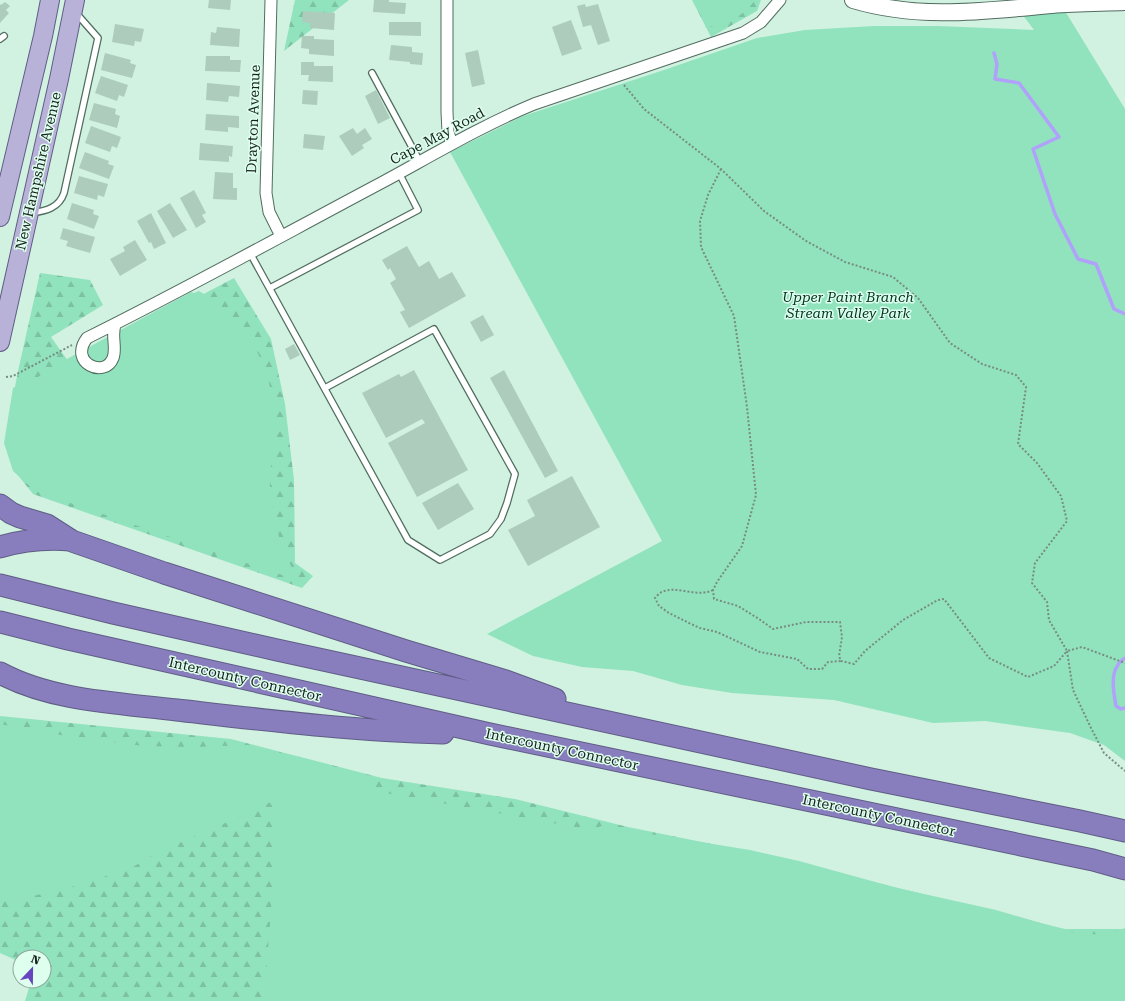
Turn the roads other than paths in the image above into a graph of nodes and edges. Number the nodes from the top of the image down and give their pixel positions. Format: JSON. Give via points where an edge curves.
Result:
{"nodes":[{"id":1,"x":50,"y":0,"type":"edge"},
{"id":2,"x":271,"y":0,"type":"edge"},
{"id":3,"x":447,"y":0,"type":"edge"},
{"id":4,"x":780,"y":0,"type":"edge"},
{"id":5,"x":853,"y":0,"type":"edge"},
{"id":6,"x":1125,"y":2,"type":"edge"},
{"id":7,"x":71,"y":3,"type":"edge"},
{"id":8,"x":372,"y":73,"type":"dead end"},
{"id":9,"x":452,"y":144,"type":"junction"},
{"id":10,"x":420,"y":162,"type":"junction"},
{"id":11,"x":399,"y":173,"type":"junction"},
{"id":12,"x":29,"y":213,"type":"junction"},
{"id":13,"x":0,"y":217,"type":"edge"},
{"id":14,"x":281,"y":236,"type":"junction"},
{"id":15,"x":250,"y":253,"type":"junction"},
{"id":16,"x":270,"y":288,"type":"junction"},
{"id":17,"x":115,"y":324,"type":"junction"},
{"id":18,"x":0,"y":342,"type":"edge"},
{"id":19,"x":325,"y":388,"type":"junction"},
{"id":20,"x":0,"y":505,"type":"edge"},
{"id":21,"x":72,"y":540,"type":"junction"},
{"id":22,"x":0,"y":547,"type":"edge"},
{"id":23,"x":0,"y":585,"type":"edge"},
{"id":24,"x":0,"y":622,"type":"edge"},
{"id":25,"x":0,"y":673,"type":"edge"},
{"id":26,"x":28,"y":686,"type":"junction"},
{"id":27,"x":0,"y":688,"type":"edge"},
{"id":28,"x":623,"y":725,"type":"junction"},
{"id":29,"x":490,"y":734,"type":"junction"},
{"id":30,"x":1125,"y":831,"type":"edge"},
{"id":31,"x":1125,"y":869,"type":"edge"}],
"edges":[{"from":1,"to":13,"type":"main road","name":"New Hampshire Avenue","via":[[6,181]]},
{"from":2,"to":14,"type":"street","name":"Drayton Avenue","via":[[266,193],[269,212]]},
{"from":3,"to":9,"type":"street","via":[[447,112],[448,132]]},
{"from":4,"to":9,"type":"street","name":"Cape May Road","via":[[761,22],[743,33],[548,99]]},
{"from":5,"to":6,"type":"street","via":[[906,11],[952,13]]},
{"from":7,"to":12,"type":"main road","name":"New Hampshire Avenue","via":[[66,44]]},
{"from":7,"to":12,"type":"lane","via":[[98,38],[62,199],[44,212]]},
{"from":8,"to":10,"type":"lane"},
{"from":9,"to":10,"type":"street","name":"Cape May Road"},
{"from":10,"to":11,"type":"street","name":"Cape May Road"},
{"from":11,"to":14,"type":"street","name":"Cape May Road"},
{"from":11,"to":16,"type":"lane","via":[[418,210]]},
{"from":12,"to":18,"type":"main road","name":"New Hampshire Avenue"},
{"from":14,"to":15,"type":"street","name":"Cape May Road"},
{"from":15,"to":16,"type":"lane"},
{"from":15,"to":17,"type":"street","name":"Cape May Road"},
{"from":16,"to":19,"type":"lane"},
{"from":17,"to":17,"type":"street","name":"Cape May Road","via":[[112,332],[115,350],[113,358],[105,366],[90,366],[82,357],[83,344],[87,338]]},
{"from":19,"to":19,"type":"lane","via":[[434,329],[515,474],[501,519],[490,534],[440,560],[408,540]]},
{"from":20,"to":21,"type":"highway","via":[[20,517],[47,525]]},
{"from":21,"to":22,"type":"highway","via":[[28,540]]},
{"from":21,"to":28,"type":"highway","via":[[164,573],[398,649],[506,681]]},
{"from":23,"to":28,"type":"highway","via":[[276,650]]},
{"from":24,"to":29,"type":"highway","name":"Intercounty Connector"},
{"from":25,"to":26,"type":"highway"},
{"from":26,"to":27,"type":"highway"},
{"from":26,"to":29,"type":"highway","via":[[61,695],[273,721],[394,732]]},
{"from":28,"to":30,"type":"highway"},
{"from":29,"to":31,"type":"highway","name":"Intercounty Connector","via":[[1093,860]]}]}
